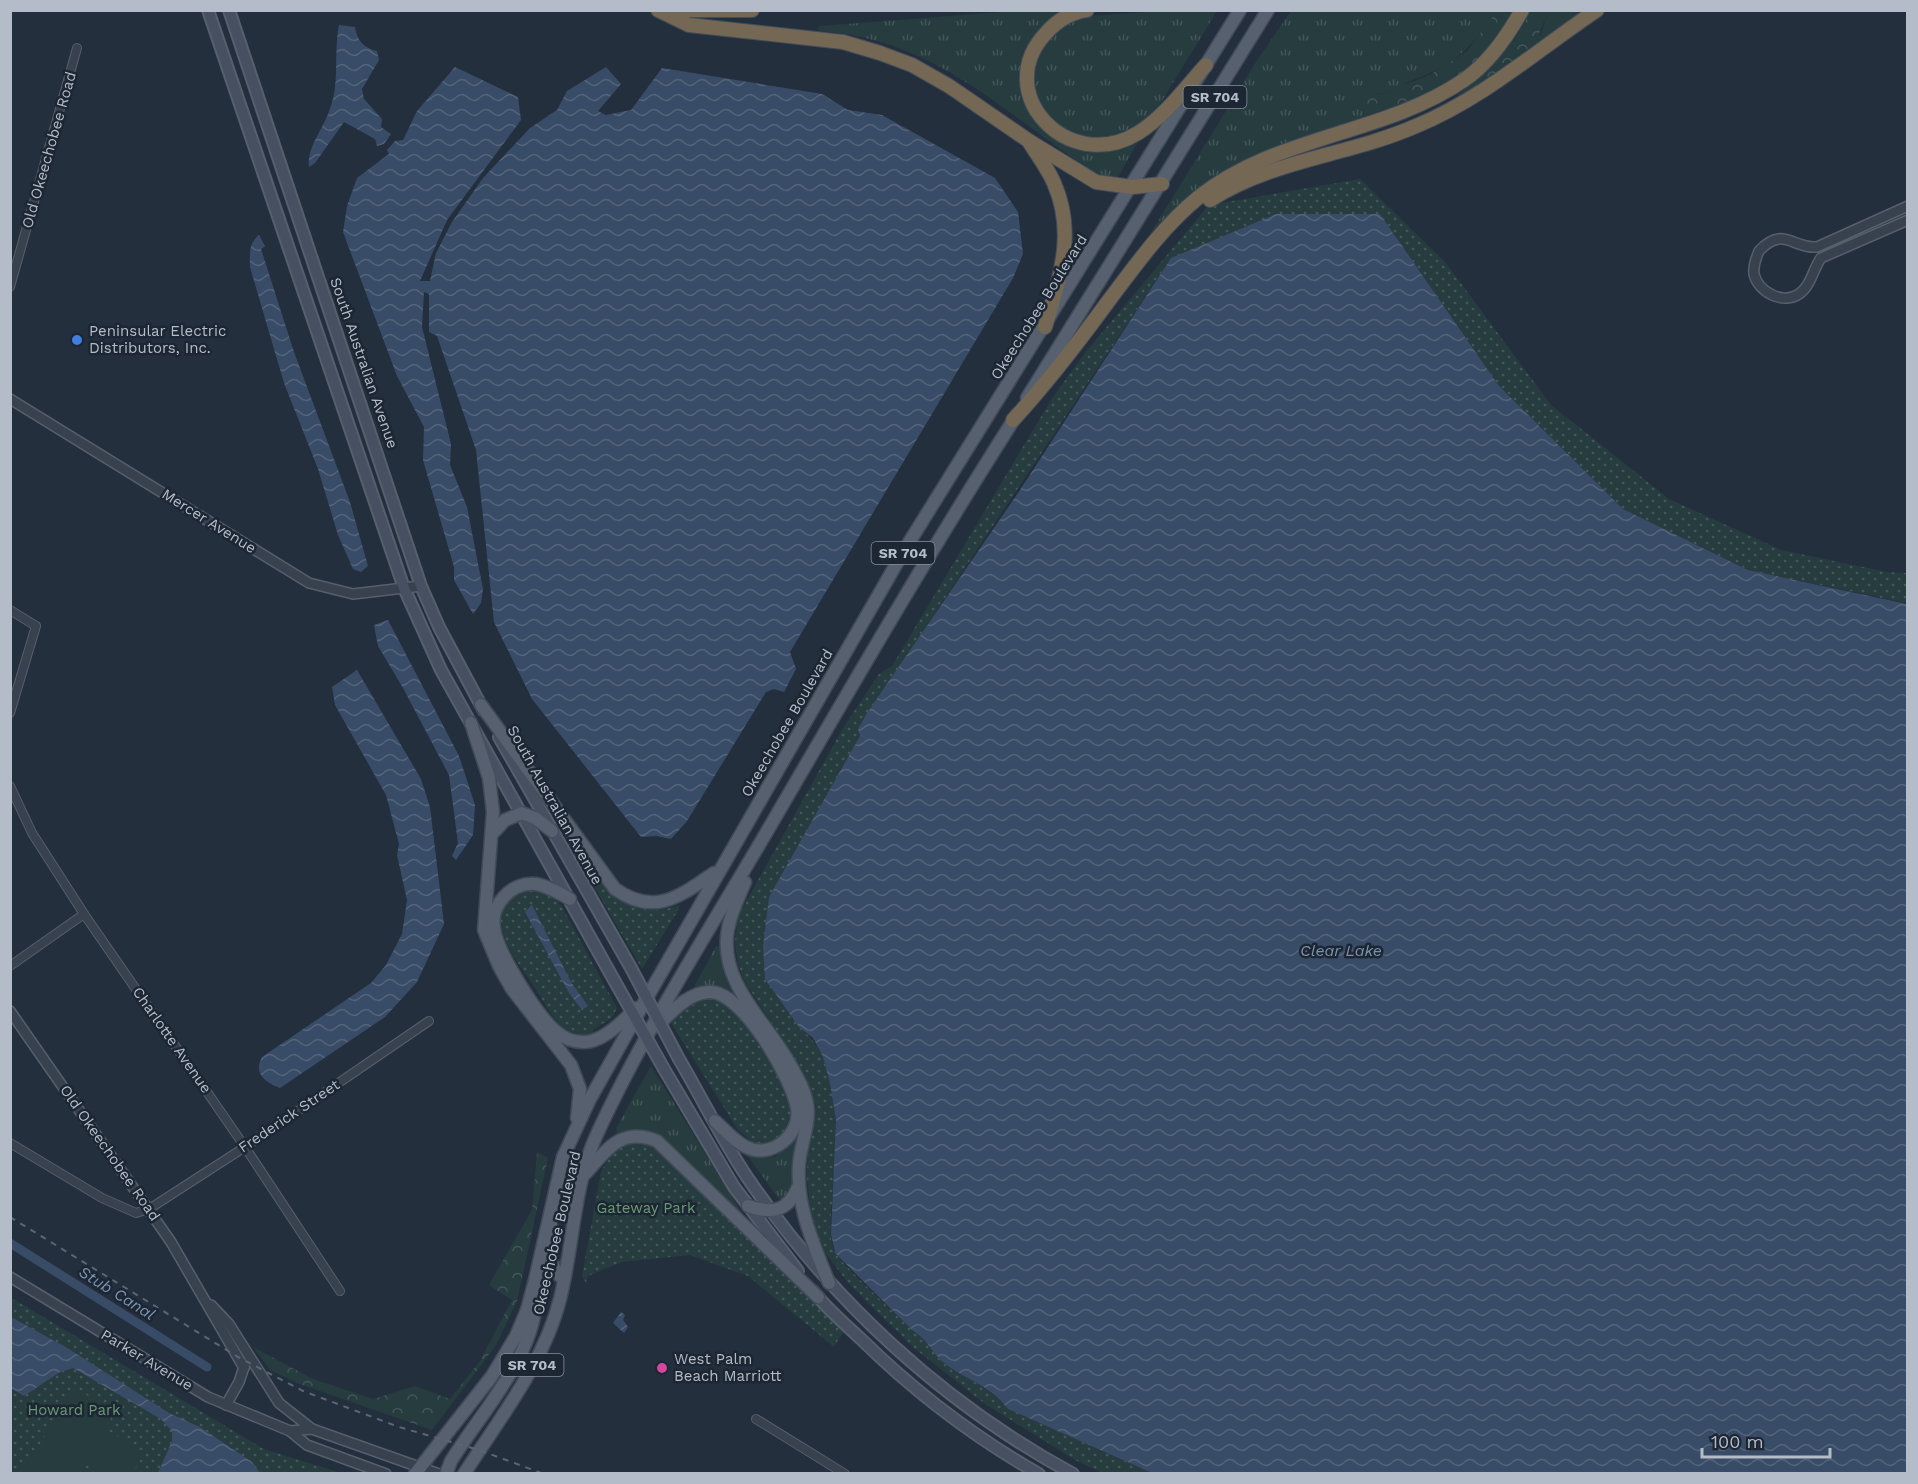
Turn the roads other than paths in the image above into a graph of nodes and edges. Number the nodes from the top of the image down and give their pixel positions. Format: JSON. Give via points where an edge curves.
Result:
{"nodes":[{"id":1,"x":657,"y":10,"type":"edge"},
{"id":2,"x":681,"y":10,"type":"edge"},
{"id":3,"x":752,"y":10,"type":"edge"},
{"id":4,"x":1086,"y":10,"type":"edge"},
{"id":5,"x":1268,"y":10,"type":"edge"},
{"id":6,"x":1521,"y":10,"type":"edge"},
{"id":7,"x":1597,"y":10,"type":"edge"},
{"id":8,"x":1239,"y":13,"type":"edge"},
{"id":9,"x":209,"y":15,"type":"edge"},
{"id":10,"x":230,"y":15,"type":"edge"},
{"id":11,"x":77,"y":48,"type":"dead end"},
{"id":12,"x":1206,"y":65,"type":"junction"},
{"id":13,"x":1029,"y":141,"type":"junction"},
{"id":14,"x":1162,"y":184,"type":"junction"},
{"id":15,"x":1132,"y":187,"type":"junction"},
{"id":16,"x":1908,"y":206,"type":"edge"},
{"id":17,"x":1908,"y":220,"type":"edge"},
{"id":18,"x":1172,"y":223,"type":"junction"},
{"id":19,"x":10,"y":287,"type":"edge"},
{"id":20,"x":1045,"y":327,"type":"junction"},
{"id":21,"x":10,"y":399,"type":"edge"},
{"id":22,"x":1013,"y":420,"type":"junction"},
{"id":23,"x":422,"y":586,"type":"junction"},
{"id":24,"x":404,"y":588,"type":"junction"},
{"id":25,"x":10,"y":610,"type":"edge"},
{"id":26,"x":481,"y":705,"type":"junction"},
{"id":27,"x":10,"y":713,"type":"edge"},
{"id":28,"x":471,"y":723,"type":"junction"},
{"id":29,"x":10,"y":786,"type":"edge"},
{"id":30,"x":522,"y":813,"type":"junction"},
{"id":31,"x":552,"y":831,"type":"junction"},
{"id":32,"x":493,"y":832,"type":"junction"},
{"id":33,"x":761,"y":842,"type":"junction"},
{"id":34,"x":718,"y":871,"type":"junction"},
{"id":35,"x":570,"y":899,"type":"junction"},
{"id":36,"x":84,"y":914,"type":"junction"},
{"id":37,"x":10,"y":966,"type":"edge"},
{"id":38,"x":645,"y":1001,"type":"junction"},
{"id":39,"x":10,"y":1011,"type":"edge"},
{"id":40,"x":429,"y":1021,"type":"dead end"},
{"id":41,"x":648,"y":1035,"type":"junction"},
{"id":42,"x":715,"y":1120,"type":"junction"},
{"id":43,"x":576,"y":1128,"type":"junction"},
{"id":44,"x":10,"y":1143,"type":"edge"},
{"id":45,"x":245,"y":1147,"type":"junction"},
{"id":46,"x":582,"y":1178,"type":"junction"},
{"id":47,"x":798,"y":1187,"type":"junction"},
{"id":48,"x":748,"y":1206,"type":"junction"},
{"id":49,"x":149,"y":1209,"type":"junction"},
{"id":50,"x":770,"y":1211,"type":"junction"},
{"id":51,"x":549,"y":1212,"type":"junction"},
{"id":52,"x":537,"y":1271,"type":"junction"},
{"id":53,"x":10,"y":1277,"type":"edge"},
{"id":54,"x":564,"y":1279,"type":"junction"},
{"id":55,"x":829,"y":1283,"type":"junction"},
{"id":56,"x":340,"y":1290,"type":"dead end"},
{"id":57,"x":818,"y":1297,"type":"junction"},
{"id":58,"x":205,"y":1299,"type":"junction"},
{"id":59,"x":246,"y":1349,"type":"junction"},
{"id":60,"x":244,"y":1368,"type":"junction"},
{"id":61,"x":226,"y":1405,"type":"junction"},
{"id":62,"x":756,"y":1419,"type":"dead end"},
{"id":63,"x":312,"y":1429,"type":"junction"},
{"id":64,"x":290,"y":1431,"type":"junction"},
{"id":65,"x":418,"y":1470,"type":"edge"},
{"id":66,"x":386,"y":1473,"type":"edge"},
{"id":67,"x":438,"y":1473,"type":"edge"},
{"id":68,"x":446,"y":1473,"type":"edge"},
{"id":69,"x":464,"y":1473,"type":"edge"},
{"id":70,"x":845,"y":1473,"type":"edge"},
{"id":71,"x":1039,"y":1473,"type":"edge"},
{"id":72,"x":1071,"y":1473,"type":"edge"}],
"edges":[{"from":1,"to":13,"type":"highway","via":[[689,25],[843,42],[880,53],[949,86]]},
{"from":2,"to":3,"type":"highway"},
{"from":4,"to":12,"type":"highway","via":[[1066,16],[1052,26],[1034,49],[1029,65],[1030,97],[1035,110],[1058,135],[1094,146],[1127,139],[1152,123]]},
{"from":5,"to":14,"type":"main road","name":"Okeechobee Boulevard","number":"SR 704"},
{"from":6,"to":18,"type":"highway","via":[[1505,39],[1465,80],[1414,106],[1272,156],[1232,175],[1199,197]]},
{"from":7,"to":18,"type":"highway","via":[[1480,94],[1448,112],[1413,128],[1257,174]]},
{"from":8,"to":12,"type":"main road","name":"Okeechobee Boulevard","number":"SR 704"},
{"from":9,"to":24,"type":"main road"},
{"from":10,"to":23,"type":"main road","name":"South Australian Avenue"},
{"from":11,"to":19,"type":"street","name":"Old Okeechobee Road"},
{"from":12,"to":15,"type":"main road","name":"Okeechobee Boulevard","number":"SR 704"},
{"from":13,"to":15,"type":"highway","via":[[1096,182]]},
{"from":13,"to":20,"type":"highway","via":[[1054,182],[1064,210],[1067,235],[1060,278]]},
{"from":14,"to":15,"type":"highway"},
{"from":14,"to":22,"type":"main road","name":"Okeechobee Boulevard","number":"SR 704"},
{"from":15,"to":20,"type":"main road","name":"Okeechobee Boulevard","number":"SR 704"},
{"from":16,"to":17,"type":"street","via":[[1817,247],[1775,239],[1759,251],[1754,273],[1759,284],[1773,296],[1798,295],[1821,258]]},
{"from":18,"to":22,"type":"highway","via":[[1050,379]]},
{"from":20,"to":34,"type":"main road","name":"Okeechobee Boulevard","number":"SR 704","via":[[905,549]]},
{"from":21,"to":24,"type":"street","name":"Mercer Avenue","via":[[309,583],[353,594]]},
{"from":22,"to":33,"type":"main road","name":"Okeechobee Boulevard","number":"SR 704","via":[[912,582]]},
{"from":23,"to":24,"type":"street","name":"Mercer Avenue"},
{"from":23,"to":26,"type":"main road","name":"South Australian Avenue"},
{"from":24,"to":28,"type":"main road","via":[[441,670]]},
{"from":25,"to":27,"type":"street","via":[[36,626]]},
{"from":26,"to":31,"type":"main road","name":"South Australian Avenue"},
{"from":26,"to":34,"type":"main road","via":[[615,889],[639,901],[665,902]]},
{"from":28,"to":30,"type":"main road"},
{"from":28,"to":32,"type":"main road","via":[[489,778]]},
{"from":29,"to":36,"type":"street","name":"Charlotte Avenue","via":[[32,833]]},
{"from":30,"to":31,"type":"main road"},
{"from":30,"to":32,"type":"main road","via":[[505,820]]},
{"from":30,"to":35,"type":"main road"},
{"from":31,"to":42,"type":"main road","name":"South Australian Avenue","bridge":true},
{"from":32,"to":43,"type":"main road","via":[[484,930],[512,989],[564,1053],[578,1078]]},
{"from":33,"to":41,"type":"main road","name":"Okeechobee Boulevard","number":"SR 704"},
{"from":33,"to":47,"type":"main road","via":[[733,911],[728,955],[739,989],[780,1047],[805,1097],[808,1116]]},
{"from":34,"to":38,"type":"main road","name":"Okeechobee Boulevard","number":"SR 704"},
{"from":35,"to":38,"type":"main road","via":[[543,886],[526,884],[500,902],[494,918],[495,933],[505,957],[550,1025],[566,1038],[586,1042],[616,1026]]},
{"from":35,"to":48,"type":"main road","bridge":true,"via":[[664,1069]]},
{"from":36,"to":37,"type":"street"},
{"from":36,"to":45,"type":"street","name":"Charlotte Avenue"},
{"from":38,"to":43,"type":"main road","name":"Okeechobee Boulevard","number":"SR 704"},
{"from":39,"to":49,"type":"street","name":"Old Okeechobee Road"},
{"from":40,"to":45,"type":"street","name":"Frederick Street"},
{"from":41,"to":42,"type":"main road","via":[[685,1001],[710,992],[734,1003],[752,1024],[794,1098],[798,1109],[793,1130],[779,1146],[760,1150],[747,1148]]},
{"from":41,"to":46,"type":"main road","name":"Okeechobee Boulevard","number":"SR 704","via":[[597,1134]]},
{"from":42,"to":50,"type":"main road","name":"South Australian Avenue"},
{"from":43,"to":51,"type":"main road","name":"Okeechobee Boulevard","number":"SR 704","via":[[559,1169]]},
{"from":44,"to":49,"type":"street","via":[[102,1198],[136,1213]]},
{"from":45,"to":49,"type":"street","name":"Frederick Street"},
{"from":45,"to":56,"type":"street","name":"Charlotte Avenue"},
{"from":46,"to":54,"type":"main road","name":"Okeechobee Boulevard","number":"SR 704"},
{"from":46,"to":57,"type":"main road","via":[[618,1140],[638,1136],[657,1142]]},
{"from":47,"to":50,"type":"main road","via":[[788,1205]]},
{"from":47,"to":55,"type":"main road","via":[[808,1230]]},
{"from":48,"to":50,"type":"main road"},
{"from":48,"to":57,"type":"main road"},
{"from":49,"to":58,"type":"street","name":"Old Okeechobee Road"},
{"from":50,"to":55,"type":"main road","name":"South Australian Avenue"},
{"from":51,"to":52,"type":"main road","name":"Okeechobee Boulevard","number":"SR 704"},
{"from":51,"to":54,"type":"main road","via":[[551,1264]]},
{"from":52,"to":65,"type":"main road","name":"Okeechobee Boulevard","number":"SR 704","via":[[527,1310],[504,1358]]},
{"from":52,"to":68,"type":"main road","via":[[536,1318],[527,1341]]},
{"from":53,"to":61,"type":"street","name":"Parker Avenue"},
{"from":54,"to":69,"type":"main road","name":"Okeechobee Boulevard","number":"SR 704","via":[[537,1358]]},
{"from":55,"to":72,"type":"main road","name":"South Australian Avenue","via":[[898,1350],[963,1403]]},
{"from":57,"to":71,"type":"main road","via":[[924,1395],[983,1439]]},
{"from":58,"to":59,"type":"street","name":"Old Okeechobee Road"},
{"from":58,"to":60,"type":"street","name":"Old Okeechobee Road"},
{"from":59,"to":60,"type":"street"},
{"from":59,"to":63,"type":"street","name":"Old Okeechobee Road","via":[[279,1403]]},
{"from":60,"to":61,"type":"street"},
{"from":61,"to":64,"type":"street","name":"Parker Avenue"},
{"from":62,"to":70,"type":"street"},
{"from":63,"to":64,"type":"street","name":"Parker Avenue"},
{"from":63,"to":65,"type":"street","name":"Parker Avenue"},
{"from":64,"to":66,"type":"street","name":"Parker Avenue","via":[[308,1445]]},
{"from":65,"to":67,"type":"street","name":"Parker Avenue"}]}
